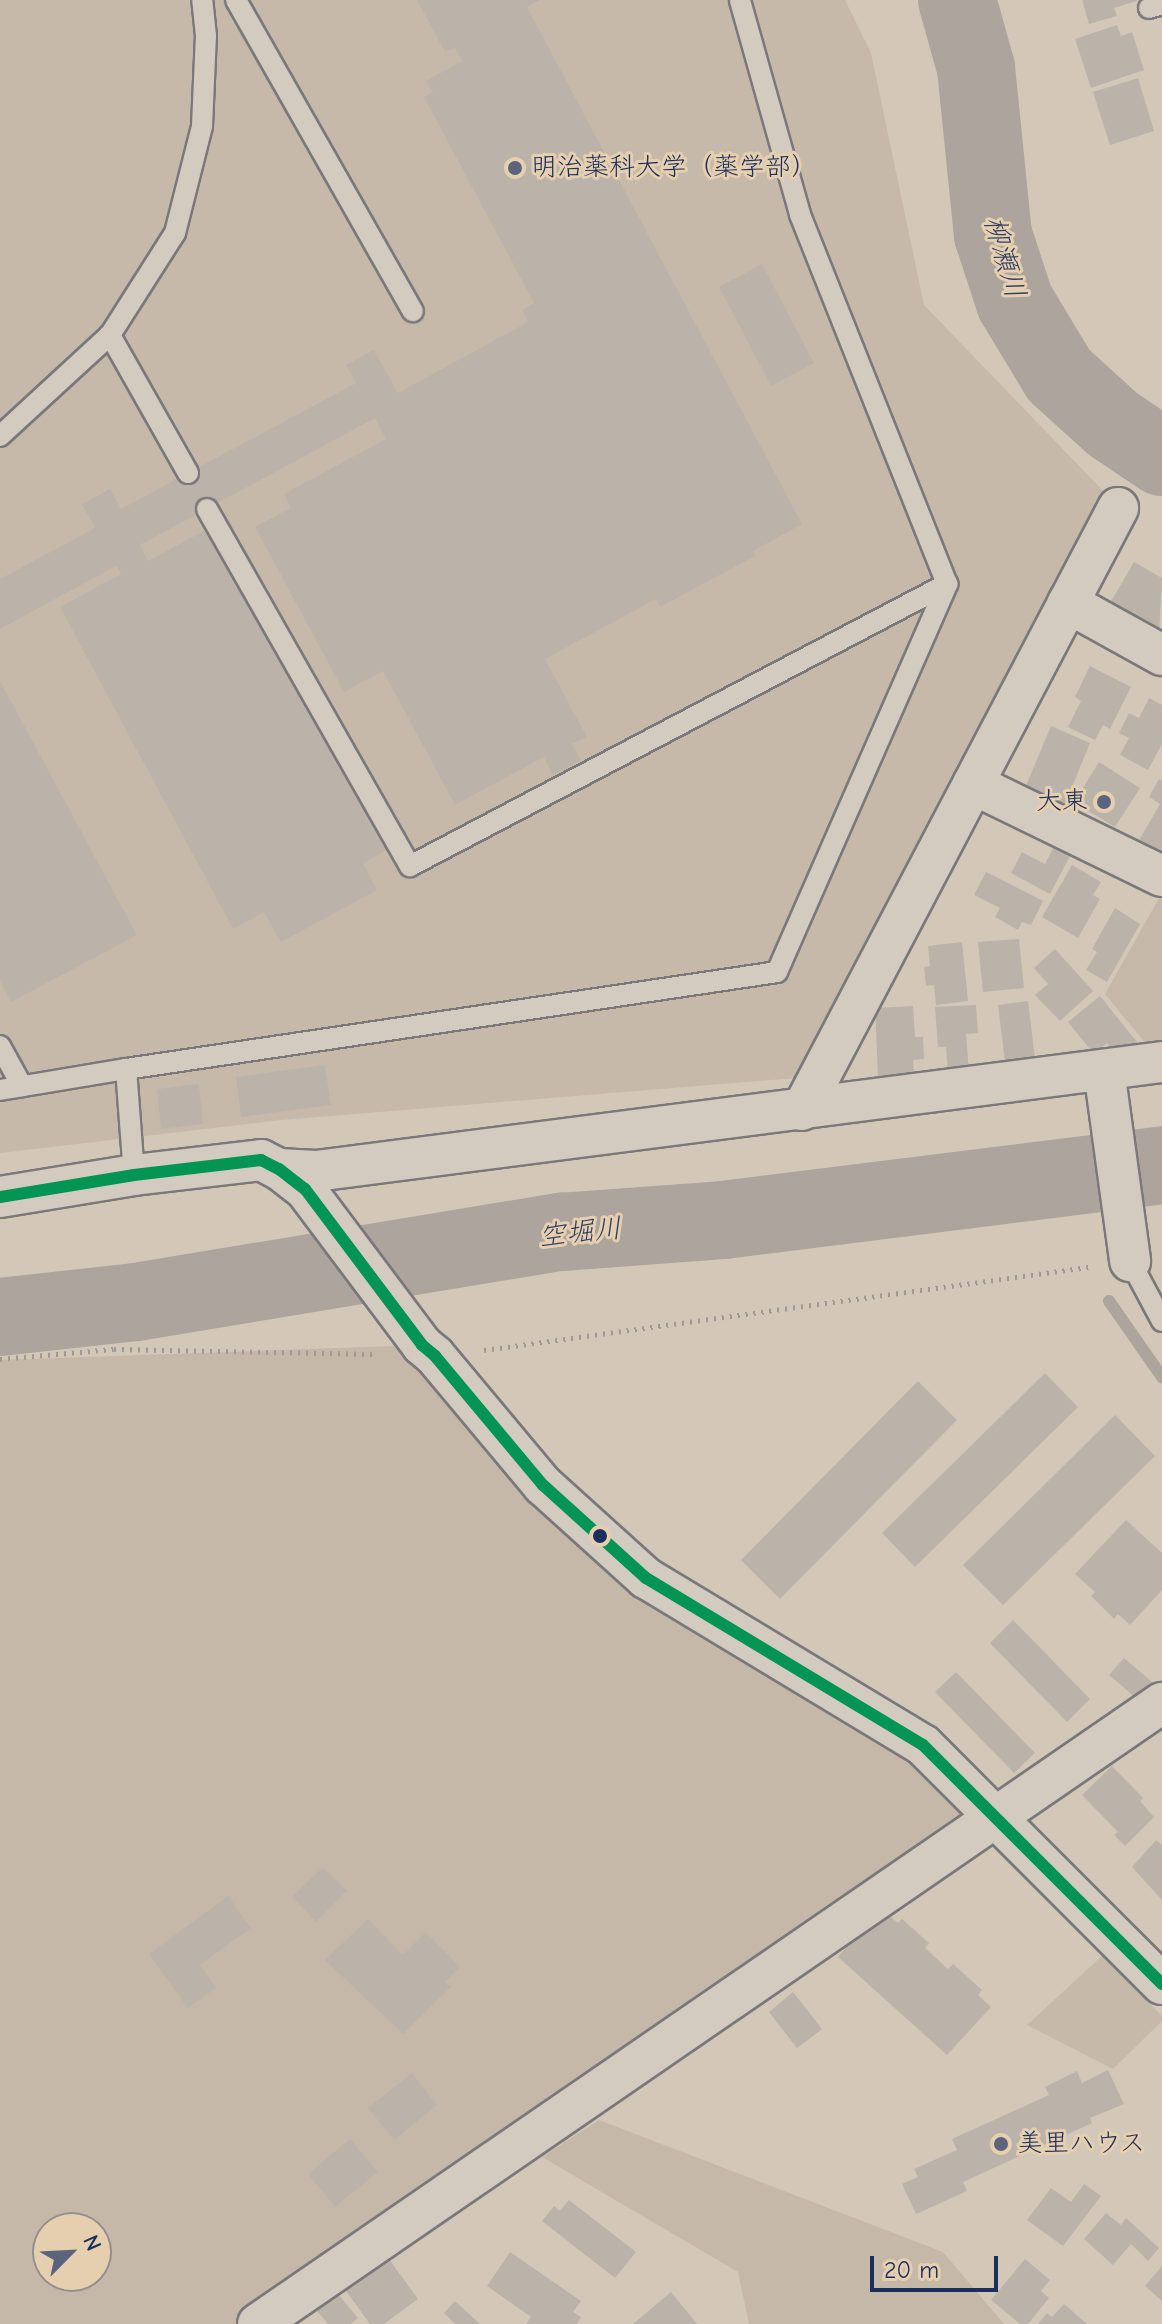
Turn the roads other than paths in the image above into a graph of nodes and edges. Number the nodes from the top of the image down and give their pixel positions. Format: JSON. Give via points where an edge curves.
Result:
{"nodes":[{"id":1,"x":202,"y":0,"type":"edge"},
{"id":2,"x":236,"y":0,"type":"edge"},
{"id":3,"x":740,"y":0,"type":"edge"},
{"id":4,"x":413,"y":311,"type":"dead end"},
{"id":5,"x":110,"y":335,"type":"junction"},
{"id":6,"x":0,"y":436,"type":"edge"},
{"id":7,"x":188,"y":473,"type":"dead end"},
{"id":8,"x":1118,"y":508,"type":"dead end"},
{"id":9,"x":207,"y":509,"type":"dead end"},
{"id":10,"x":947,"y":584,"type":"junction"},
{"id":11,"x":1068,"y":603,"type":"junction"},
{"id":12,"x":1162,"y":655,"type":"edge"},
{"id":13,"x":973,"y":784,"type":"junction"},
{"id":14,"x":1162,"y":876,"type":"edge"},
{"id":15,"x":0,"y":1046,"type":"edge"},
{"id":16,"x":1162,"y":1062,"type":"edge"},
{"id":17,"x":126,"y":1069,"type":"junction"},
{"id":18,"x":1105,"y":1074,"type":"junction"},
{"id":19,"x":22,"y":1086,"type":"junction"},
{"id":20,"x":0,"y":1090,"type":"edge"},
{"id":21,"x":802,"y":1110,"type":"junction"},
{"id":22,"x":134,"y":1175,"type":"junction"},
{"id":23,"x":292,"y":1179,"type":"junction"},
{"id":24,"x":0,"y":1197,"type":"edge"},
{"id":25,"x":1130,"y":1261,"type":"joint"},
{"id":26,"x":1162,"y":1321,"type":"edge"},
{"id":27,"x":1162,"y":1703,"type":"edge"},
{"id":28,"x":995,"y":1818,"type":"junction"},
{"id":29,"x":1162,"y":1984,"type":"edge"},
{"id":30,"x":258,"y":2324,"type":"edge"}],
"edges":[{"from":1,"to":5,"type":"lane","via":[[202,126],[175,233]]},
{"from":2,"to":4,"type":"lane"},
{"from":3,"to":10,"type":"lane","via":[[800,214]]},
{"from":5,"to":6,"type":"lane"},
{"from":5,"to":7,"type":"lane"},
{"from":8,"to":11,"type":"street"},
{"from":9,"to":10,"type":"lane","via":[[410,866]]},
{"from":10,"to":17,"type":"lane","via":[[777,972]]},
{"from":11,"to":12,"type":"street"},
{"from":11,"to":13,"type":"street"},
{"from":13,"to":14,"type":"street"},
{"from":13,"to":21,"type":"street"},
{"from":15,"to":19,"type":"lane"},
{"from":16,"to":18,"type":"street"},
{"from":17,"to":19,"type":"lane"},
{"from":17,"to":22,"type":"lane"},
{"from":18,"to":21,"type":"street"},
{"from":18,"to":25,"type":"street"},
{"from":19,"to":20,"type":"lane"},
{"from":21,"to":23,"type":"street","via":[[316,1171]]},
{"from":22,"to":23,"type":"street","via":[[261,1160]]},
{"from":22,"to":24,"type":"street"},
{"from":23,"to":28,"type":"street","via":[[543,1485],[646,1578],[923,1745]]},
{"from":25,"to":26,"type":"lane"},
{"from":27,"to":28,"type":"street"},
{"from":28,"to":29,"type":"street"},
{"from":28,"to":30,"type":"street"}]}
